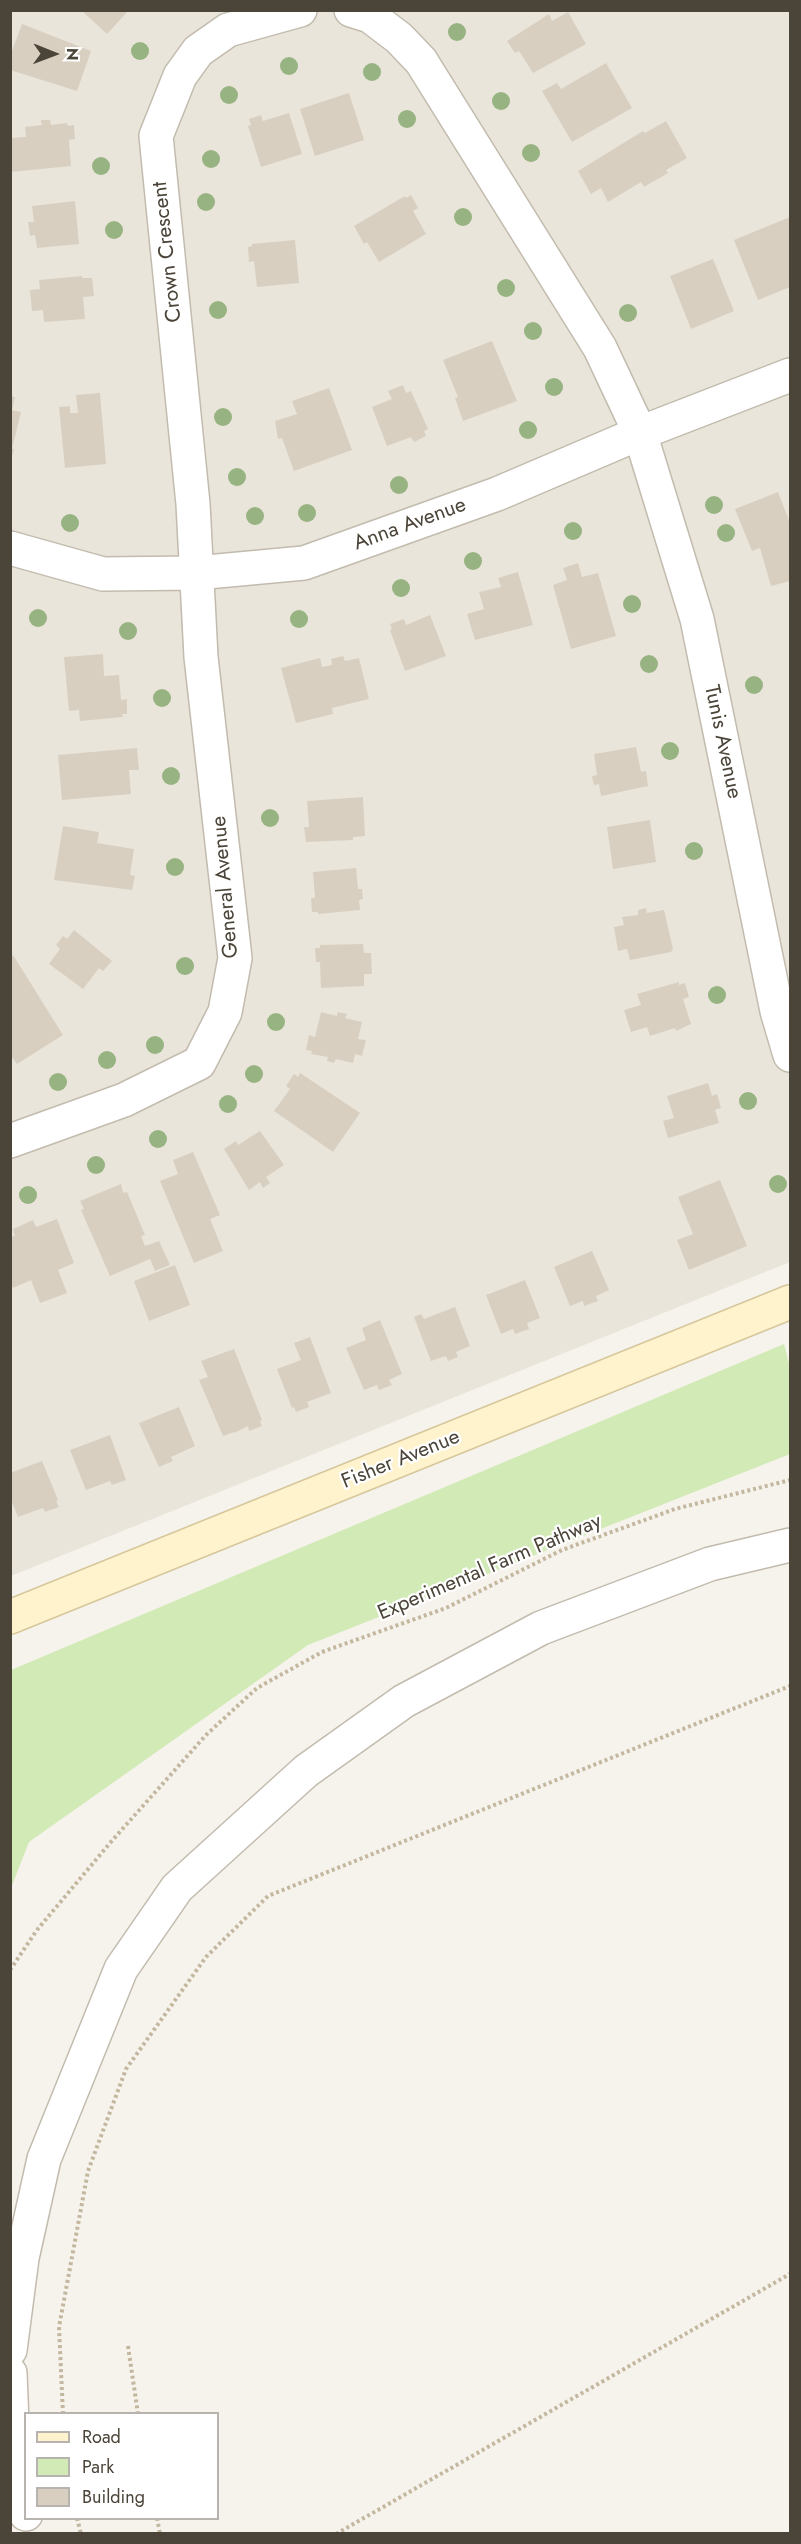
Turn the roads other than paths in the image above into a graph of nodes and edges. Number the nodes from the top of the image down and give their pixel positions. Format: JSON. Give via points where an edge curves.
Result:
{"nodes":[{"id":1,"x":300,"y":10,"type":"edge"},
{"id":2,"x":351,"y":10,"type":"edge"},
{"id":3,"x":790,"y":375,"type":"edge"},
{"id":4,"x":640,"y":433,"type":"junction"},
{"id":5,"x":10,"y":548,"type":"edge"},
{"id":6,"x":196,"y":573,"type":"junction"},
{"id":7,"x":790,"y":1055,"type":"edge"},
{"id":8,"x":10,"y":1141,"type":"edge"},
{"id":9,"x":790,"y":1302,"type":"edge"},
{"id":10,"x":790,"y":1545,"type":"edge"},
{"id":11,"x":10,"y":1617,"type":"edge"},
{"id":12,"x":10,"y":2350,"type":"edge"},
{"id":13,"x":10,"y":2373,"type":"edge"},
{"id":14,"x":24,"y":2507,"type":"edge"}],
"edges":[{"from":1,"to":6,"type":"street","name":"Crown Crescent","via":[[228,30],[198,51],[180,76],[156,136],[193,504]]},
{"from":2,"to":4,"type":"street","via":[[370,16],[421,61],[600,348]]},
{"from":3,"to":4,"type":"street","name":"Anna Avenue"},
{"from":4,"to":6,"type":"street","name":"Anna Avenue","via":[[497,494],[304,563]]},
{"from":4,"to":7,"type":"street","name":"Tunis Avenue","via":[[697,619],[777,1011]]},
{"from":5,"to":6,"type":"street","name":"Anna Avenue","via":[[103,574]]},
{"from":6,"to":8,"type":"street","name":"General Avenue","via":[[201,657],[235,958],[225,1012],[200,1063],[124,1100]]},
{"from":9,"to":11,"type":"main road","name":"Fisher Avenue"},
{"from":10,"to":12,"type":"street","via":[[710,1564],[540,1628],[404,1701],[306,1772],[177,1888],[121,1969],[44,2159],[22,2259]]},
{"from":13,"to":14,"type":"street","via":[[14,2474]]}]}
